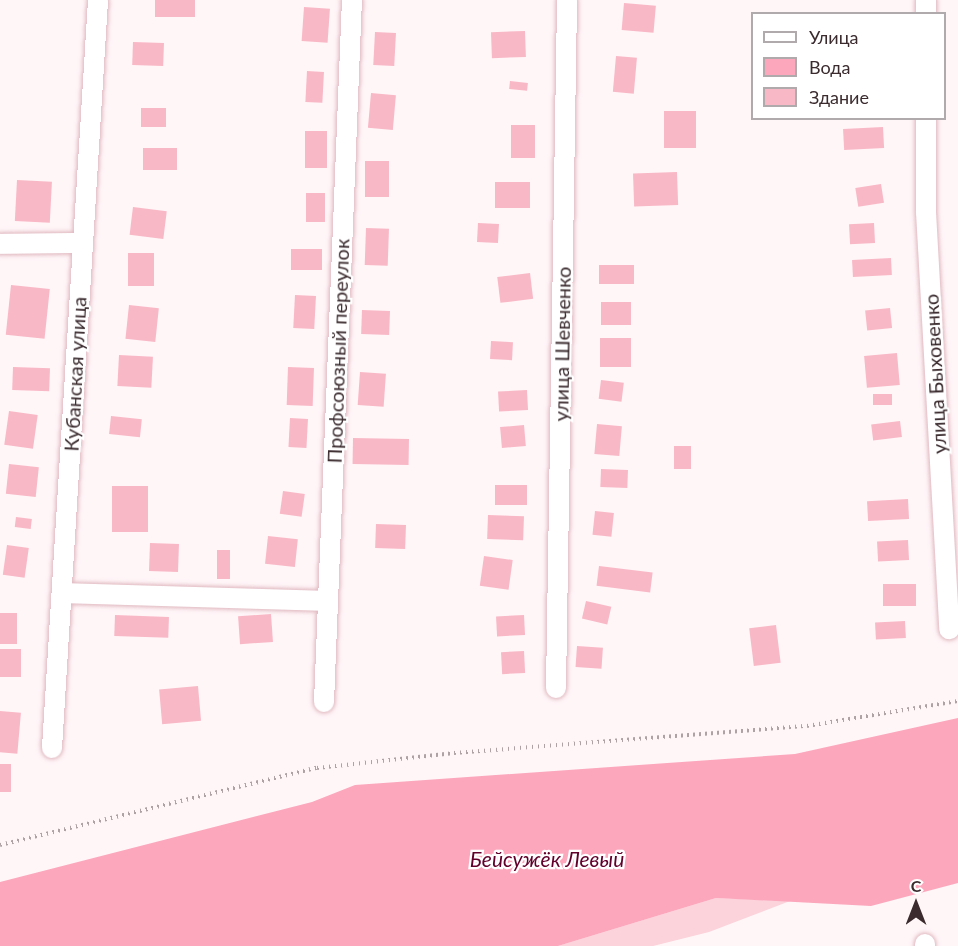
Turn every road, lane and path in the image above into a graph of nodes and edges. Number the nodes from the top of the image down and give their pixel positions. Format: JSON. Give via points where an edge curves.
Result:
{"nodes":[{"id":1,"x":98,"y":0,"type":"edge"},
{"id":2,"x":352,"y":0,"type":"edge"},
{"id":3,"x":567,"y":0,"type":"edge"},
{"id":4,"x":926,"y":120,"type":"edge"},
{"id":5,"x":83,"y":243,"type":"junction"},
{"id":6,"x":0,"y":244,"type":"edge"},
{"id":7,"x":62,"y":593,"type":"junction"},
{"id":8,"x":328,"y":601,"type":"junction"},
{"id":9,"x":949,"y":629,"type":"dead end"},
{"id":10,"x":556,"y":688,"type":"dead end"},
{"id":11,"x":958,"y":701,"type":"edge"},
{"id":12,"x":324,"y":702,"type":"dead end"},
{"id":13,"x":52,"y":748,"type":"dead end"},
{"id":14,"x":0,"y":845,"type":"edge"}],
"edges":[{"from":1,"to":5,"type":"street","name":"Кубанская улица"},
{"from":2,"to":8,"type":"street","name":"Профсоюзный переулок"},
{"from":3,"to":10,"type":"street","name":"улица Шевченко"},
{"from":4,"to":9,"type":"street","name":"улица Быховенко","via":[[926,212]]},
{"from":5,"to":6,"type":"street"},
{"from":5,"to":7,"type":"street","name":"Кубанская улица"},
{"from":7,"to":8,"type":"street"},
{"from":7,"to":13,"type":"street","name":"Кубанская улица"},
{"from":8,"to":12,"type":"street","name":"Профсоюзный переулок"},
{"from":11,"to":14,"type":"path","via":[[807,726],[454,753],[318,768]]}]}
